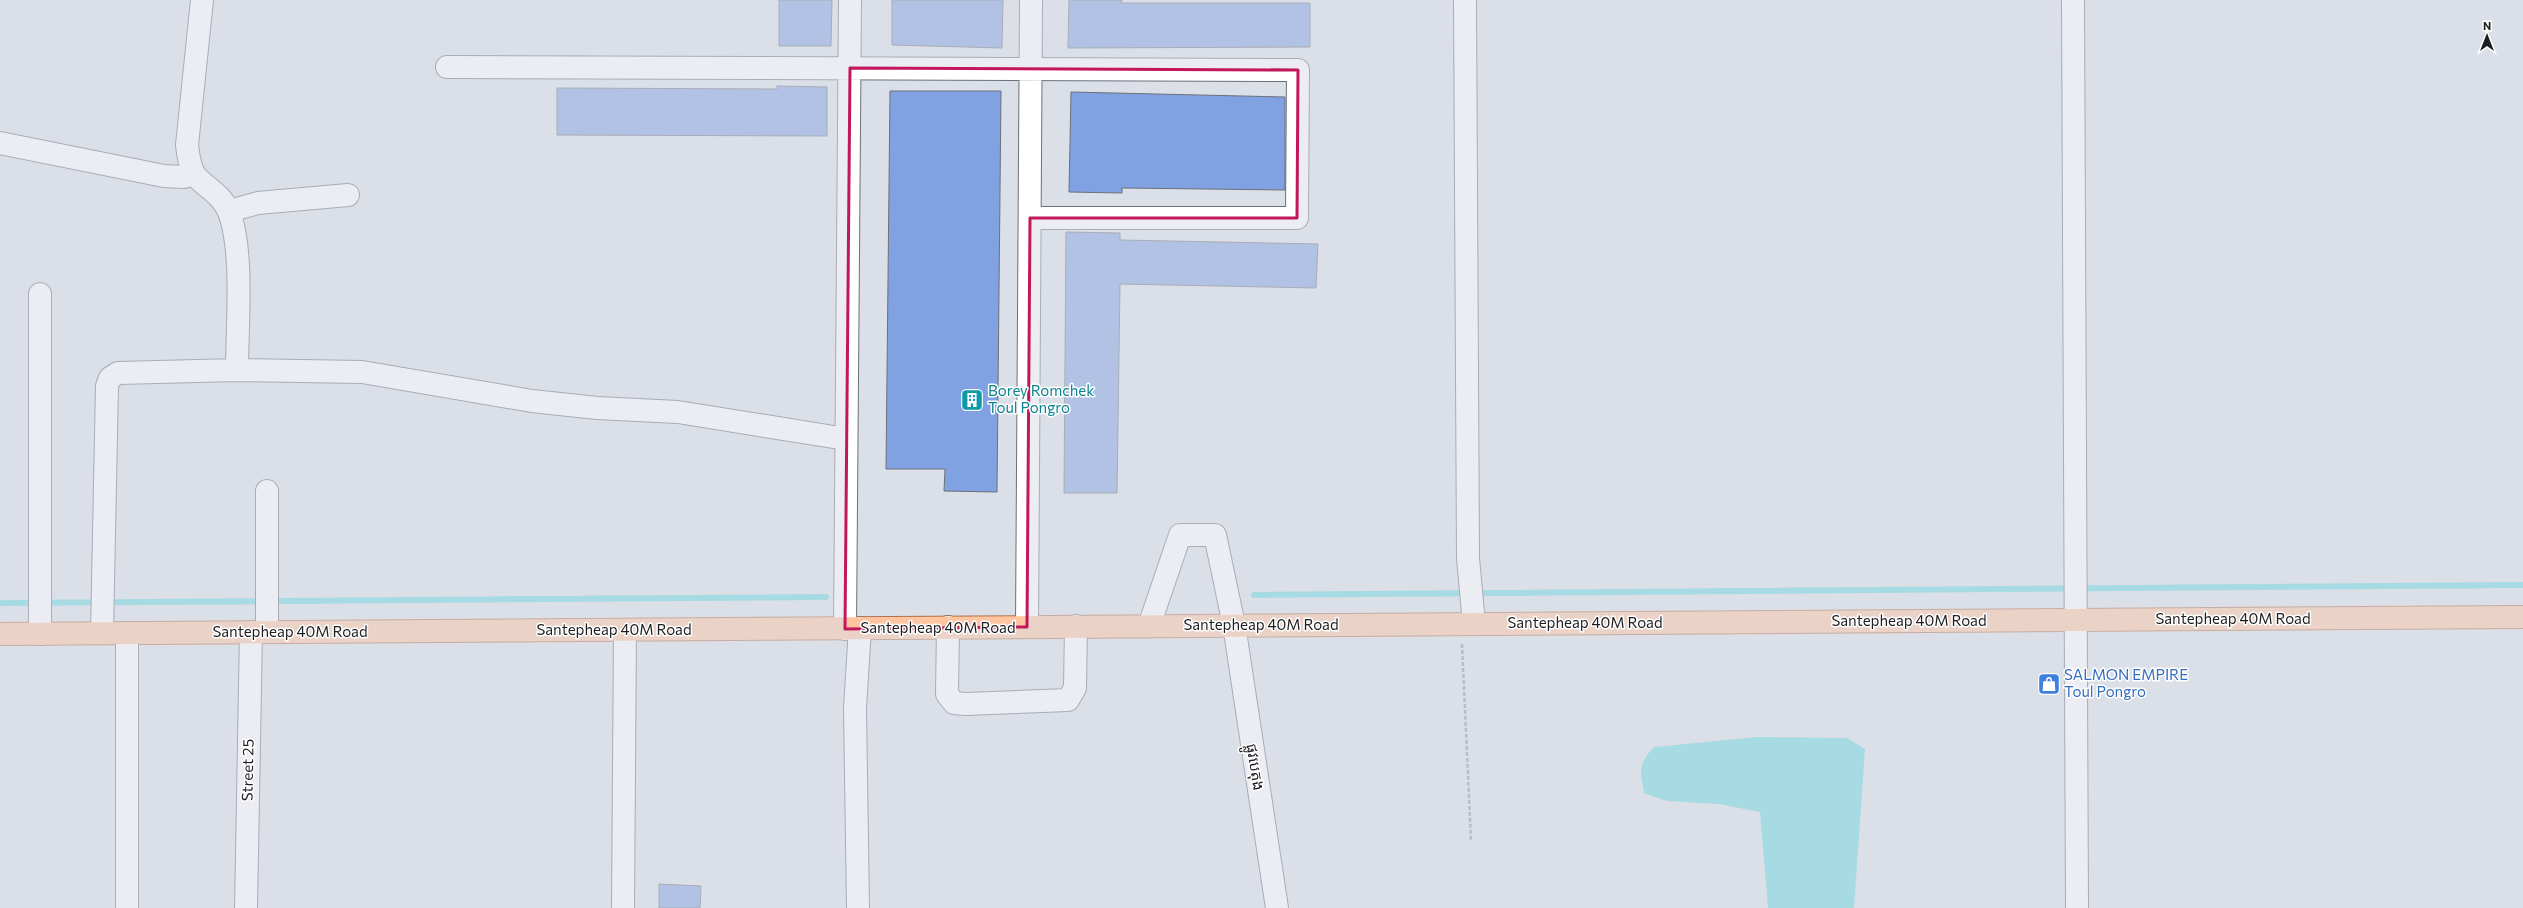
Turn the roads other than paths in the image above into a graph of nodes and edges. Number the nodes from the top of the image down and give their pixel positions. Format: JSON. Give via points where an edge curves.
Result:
{"nodes":[{"id":1,"x":202,"y":0,"type":"edge"},
{"id":2,"x":850,"y":0,"type":"edge"},
{"id":3,"x":1031,"y":0,"type":"edge"},
{"id":4,"x":1465,"y":0,"type":"edge"},
{"id":5,"x":2072,"y":0,"type":"edge"},
{"id":6,"x":447,"y":67,"type":"dead end"},
{"id":7,"x":850,"y":68,"type":"junction"},
{"id":8,"x":1031,"y":69,"type":"junction"},
{"id":9,"x":0,"y":143,"type":"edge"},
{"id":10,"x":194,"y":173,"type":"junction"},
{"id":11,"x":348,"y":195,"type":"dead end"},
{"id":12,"x":229,"y":211,"type":"junction"},
{"id":13,"x":1030,"y":218,"type":"junction"},
{"id":14,"x":40,"y":294,"type":"dead end"},
{"id":15,"x":237,"y":370,"type":"junction"},
{"id":16,"x":846,"y":439,"type":"junction"},
{"id":17,"x":267,"y":491,"type":"dead end"},
{"id":18,"x":2076,"y":610,"type":"junction"},
{"id":19,"x":2523,"y":617,"type":"edge"},
{"id":20,"x":1469,"y":618,"type":"junction"},
{"id":21,"x":39,"y":625,"type":"junction"},
{"id":22,"x":102,"y":625,"type":"junction"},
{"id":23,"x":1234,"y":625,"type":"junction"},
{"id":24,"x":1076,"y":626,"type":"junction"},
{"id":25,"x":1148,"y":626,"type":"junction"},
{"id":26,"x":948,"y":627,"type":"junction"},
{"id":27,"x":1027,"y":627,"type":"junction"},
{"id":28,"x":852,"y":629,"type":"junction"},
{"id":29,"x":262,"y":630,"type":"junction"},
{"id":30,"x":625,"y":630,"type":"junction"},
{"id":31,"x":127,"y":633,"type":"junction"},
{"id":32,"x":0,"y":634,"type":"edge"},
{"id":33,"x":127,"y":908,"type":"edge"},
{"id":34,"x":246,"y":908,"type":"edge"},
{"id":35,"x":623,"y":908,"type":"edge"},
{"id":36,"x":858,"y":908,"type":"edge"},
{"id":37,"x":1277,"y":908,"type":"edge"},
{"id":38,"x":2077,"y":908,"type":"edge"}],
"edges":[{"from":1,"to":10,"type":"street","via":[[187,145]]},
{"from":2,"to":7,"type":"street"},
{"from":3,"to":8,"type":"street"},
{"from":4,"to":20,"type":"street"},
{"from":5,"to":18,"type":"street"},
{"from":6,"to":7,"type":"street"},
{"from":7,"to":8,"type":"street"},
{"from":7,"to":16,"type":"street"},
{"from":8,"to":13,"type":"street"},
{"from":8,"to":13,"type":"street","via":[[1298,70],[1296,218]]},
{"from":9,"to":10,"type":"street","via":[[164,176],[184,177]]},
{"from":10,"to":12,"type":"street","via":[[216,192]]},
{"from":11,"to":12,"type":"street","via":[[258,202]]},
{"from":12,"to":15,"type":"street","via":[[236,236]]},
{"from":13,"to":27,"type":"street"},
{"from":14,"to":21,"type":"street"},
{"from":15,"to":16,"type":"street","via":[[362,372],[532,401],[596,408],[678,412]]},
{"from":15,"to":22,"type":"street","via":[[118,373],[110,378],[107,386]]},
{"from":16,"to":28,"type":"street"},
{"from":17,"to":29,"type":"street","name":"Street 25","via":[[266,592]]},
{"from":18,"to":19,"type":"main road","name":"Santepheap 40M Road"},
{"from":18,"to":20,"type":"main road","name":"Santepheap 40M Road"},
{"from":18,"to":38,"type":"street"},
{"from":20,"to":23,"type":"main road","name":"Santepheap 40M Road"},
{"from":21,"to":22,"type":"main road","name":"Santepheap 40M Road"},
{"from":21,"to":32,"type":"main road","name":"Santepheap 40M Road"},
{"from":22,"to":31,"type":"main road","name":"Santepheap 40M Road"},
{"from":23,"to":25,"type":"main road","name":"Santepheap 40M Road"},
{"from":23,"to":25,"type":"street","name":"ផ្លូវបេតុង","via":[[1215,535],[1180,535]]},
{"from":23,"to":37,"type":"street","name":"ផ្លូវបេតុង"},
{"from":24,"to":25,"type":"main road","name":"Santepheap 40M Road"},
{"from":24,"to":26,"type":"street","via":[[1075,688],[1068,700],[966,704],[954,703],[947,694]]},
{"from":24,"to":27,"type":"main road","name":"Santepheap 40M Road"},
{"from":26,"to":27,"type":"main road","name":"Santepheap 40M Road"},
{"from":26,"to":28,"type":"main road","name":"Santepheap 40M Road"},
{"from":28,"to":30,"type":"main road","name":"Santepheap 40M Road"},
{"from":28,"to":36,"type":"street"},
{"from":29,"to":30,"type":"main road","name":"Santepheap 40M Road"},
{"from":29,"to":31,"type":"main road","name":"Santepheap 40M Road"},
{"from":29,"to":34,"type":"street","name":"Street 25"},
{"from":30,"to":35,"type":"street"},
{"from":31,"to":33,"type":"street"}]}
